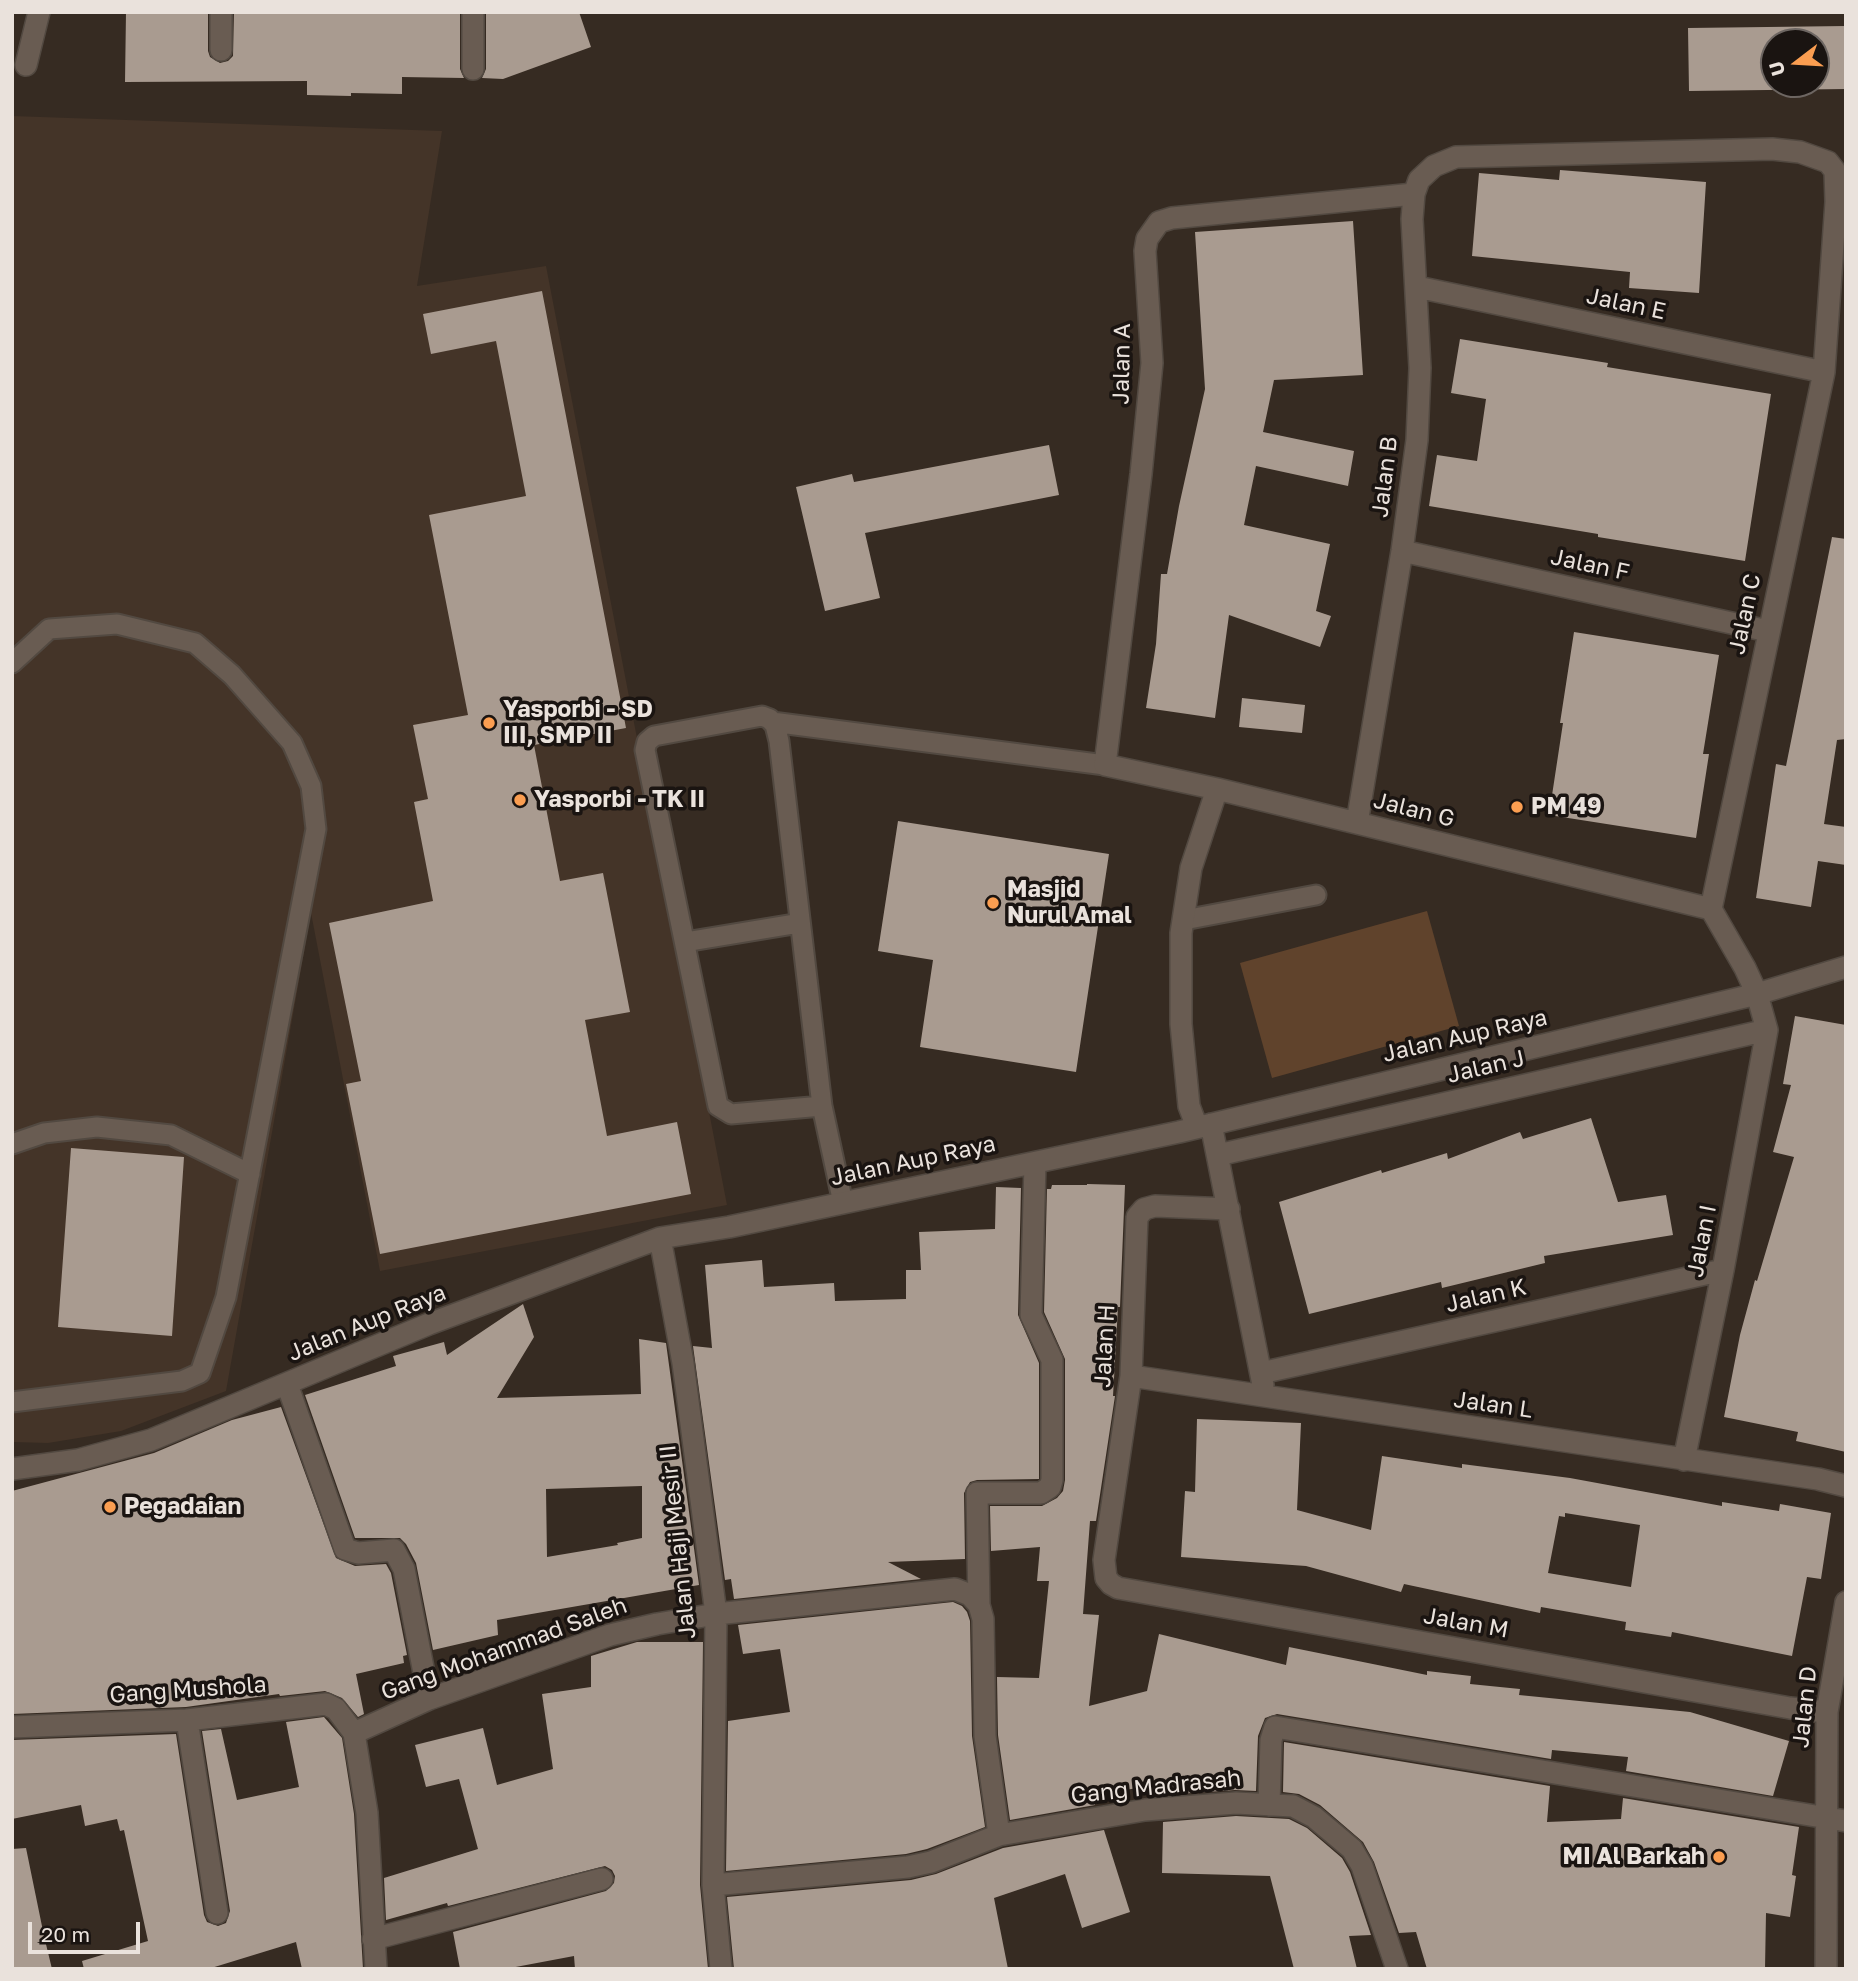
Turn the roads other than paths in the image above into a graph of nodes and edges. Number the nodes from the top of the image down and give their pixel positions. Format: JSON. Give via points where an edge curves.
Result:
{"nodes":[{"id":1,"x":39,"y":12,"type":"edge"},
{"id":2,"x":221,"y":12,"type":"edge"},
{"id":3,"x":473,"y":12,"type":"edge"},
{"id":4,"x":221,"y":50,"type":"dead end"},
{"id":5,"x":26,"y":65,"type":"dead end"},
{"id":6,"x":473,"y":69,"type":"dead end"},
{"id":7,"x":1414,"y":194,"type":"junction"},
{"id":8,"x":1417,"y":287,"type":"junction"},
{"id":9,"x":1824,"y":372,"type":"junction"},
{"id":10,"x":1402,"y":551,"type":"junction"},
{"id":11,"x":1768,"y":631,"type":"junction"},
{"id":12,"x":12,"y":663,"type":"edge"},
{"id":13,"x":772,"y":722,"type":"junction"},
{"id":14,"x":1105,"y":765,"type":"junction"},
{"id":15,"x":1217,"y":789,"type":"junction"},
{"id":16,"x":1357,"y":823,"type":"junction"},
{"id":17,"x":1316,"y":895,"type":"dead end"},
{"id":18,"x":1711,"y":909,"type":"junction"},
{"id":19,"x":1184,"y":920,"type":"junction"},
{"id":20,"x":800,"y":923,"type":"junction"},
{"id":21,"x":685,"y":942,"type":"junction"},
{"id":22,"x":1846,"y":967,"type":"edge"},
{"id":23,"x":1756,"y":994,"type":"junction"},
{"id":24,"x":1767,"y":1027,"type":"junction"},
{"id":25,"x":822,"y":1105,"type":"junction"},
{"id":26,"x":1204,"y":1125,"type":"junction"},
{"id":27,"x":12,"y":1144,"type":"edge"},
{"id":28,"x":1218,"y":1155,"type":"junction"},
{"id":29,"x":1035,"y":1163,"type":"junction"},
{"id":30,"x":250,"y":1174,"type":"junction"},
{"id":31,"x":843,"y":1203,"type":"junction"},
{"id":32,"x":1229,"y":1209,"type":"junction"},
{"id":33,"x":660,"y":1238,"type":"junction"},
{"id":34,"x":1723,"y":1270,"type":"junction"},
{"id":35,"x":1261,"y":1373,"type":"junction"},
{"id":36,"x":1131,"y":1376,"type":"junction"},
{"id":37,"x":287,"y":1384,"type":"junction"},
{"id":38,"x":1265,"y":1398,"type":"junction"},
{"id":39,"x":12,"y":1402,"type":"edge"},
{"id":40,"x":1684,"y":1460,"type":"junction"},
{"id":41,"x":12,"y":1469,"type":"edge"},
{"id":42,"x":1846,"y":1486,"type":"edge"},
{"id":43,"x":1105,"y":1572,"type":"joint"},
{"id":44,"x":1846,"y":1602,"type":"edge"},
{"id":45,"x":979,"y":1605,"type":"junction"},
{"id":46,"x":716,"y":1614,"type":"junction"},
{"id":47,"x":429,"y":1699,"type":"junction"},
{"id":48,"x":1828,"y":1712,"type":"junction"},
{"id":49,"x":187,"y":1720,"type":"junction"},
{"id":50,"x":12,"y":1727,"type":"edge"},
{"id":51,"x":354,"y":1733,"type":"junction"},
{"id":52,"x":1269,"y":1805,"type":"junction"},
{"id":53,"x":1835,"y":1820,"type":"edge"},
{"id":54,"x":999,"y":1835,"type":"junction"},
{"id":55,"x":602,"y":1879,"type":"dead end"},
{"id":56,"x":713,"y":1885,"type":"junction"},
{"id":57,"x":217,"y":1913,"type":"dead end"},
{"id":58,"x":373,"y":1939,"type":"junction"},
{"id":59,"x":376,"y":1969,"type":"edge"},
{"id":60,"x":721,"y":1969,"type":"edge"},
{"id":61,"x":1397,"y":1969,"type":"edge"},
{"id":62,"x":1826,"y":1969,"type":"edge"}],
"edges":[{"from":1,"to":5,"type":"street"},
{"from":2,"to":4,"type":"street"},
{"from":3,"to":6,"type":"street"},
{"from":7,"to":8,"type":"street","name":"Jalan B","via":[[1412,243]]},
{"from":7,"to":9,"type":"street","name":"Jalan C","via":[[1428,171],[1457,158],[1784,150],[1822,159],[1832,166],[1836,177]]},
{"from":7,"to":14,"type":"street","name":"Jalan A","via":[[1172,218],[1159,222],[1147,239],[1152,363]]},
{"from":8,"to":9,"type":"street","name":"Jalan E"},
{"from":8,"to":10,"type":"street","name":"Jalan B","via":[[1419,407]]},
{"from":9,"to":11,"type":"street","name":"Jalan C"},
{"from":10,"to":11,"type":"street","name":"Jalan F"},
{"from":10,"to":16,"type":"street","name":"Jalan B"},
{"from":11,"to":18,"type":"street","name":"Jalan C"},
{"from":12,"to":30,"type":"lane","via":[[50,629],[117,624],[195,643],[232,675],[292,743],[310,786],[316,829]]},
{"from":13,"to":14,"type":"lane"},
{"from":13,"to":20,"type":"lane","via":[[779,741]]},
{"from":13,"to":21,"type":"lane","via":[[762,716],[654,736],[646,742]]},
{"from":14,"to":15,"type":"street","name":"Jalan G"},
{"from":15,"to":16,"type":"street","name":"Jalan G"},
{"from":15,"to":19,"type":"street","via":[[1191,868]]},
{"from":16,"to":18,"type":"street","name":"Jalan G"},
{"from":17,"to":19,"type":"lane"},
{"from":18,"to":23,"type":"street"},
{"from":19,"to":26,"type":"street","via":[[1181,1024],[1189,1106]]},
{"from":20,"to":21,"type":"lane"},
{"from":20,"to":25,"type":"lane"},
{"from":21,"to":25,"type":"lane","via":[[719,1106],[731,1114]]},
{"from":22,"to":23,"type":"street","name":"Jalan Aup Raya"},
{"from":23,"to":24,"type":"street"},
{"from":23,"to":26,"type":"street","name":"Jalan Aup Raya"},
{"from":24,"to":28,"type":"street","name":"Jalan J"},
{"from":24,"to":34,"type":"street","name":"Jalan I"},
{"from":25,"to":31,"type":"lane"},
{"from":26,"to":28,"type":"street"},
{"from":26,"to":29,"type":"street","name":"Jalan Aup Raya"},
{"from":27,"to":30,"type":"lane","via":[[44,1133],[97,1127],[171,1135]]},
{"from":28,"to":32,"type":"street"},
{"from":29,"to":31,"type":"street","name":"Jalan Aup Raya"},
{"from":29,"to":45,"type":"street","via":[[1031,1315],[1052,1360],[1052,1480],[1041,1493],[977,1493]]},
{"from":30,"to":39,"type":"lane","via":[[226,1297],[200,1373],[182,1381]]},
{"from":31,"to":33,"type":"street","name":"Jalan Aup Raya"},
{"from":32,"to":35,"type":"street"},
{"from":32,"to":36,"type":"street","name":"Jalan H","via":[[1155,1206],[1137,1217]]},
{"from":33,"to":37,"type":"street","name":"Jalan Aup Raya","via":[[429,1324]]},
{"from":33,"to":46,"type":"street","name":"Jalan Haji Mesir II","via":[[683,1363]]},
{"from":34,"to":35,"type":"street","name":"Jalan K"},
{"from":34,"to":40,"type":"street","name":"Jalan I"},
{"from":35,"to":38,"type":"street"},
{"from":36,"to":38,"type":"street","name":"Jalan L"},
{"from":36,"to":43,"type":"street","name":"Jalan H"},
{"from":37,"to":41,"type":"street","name":"Jalan Aup Raya","via":[[151,1440],[78,1460]]},
{"from":37,"to":47,"type":"street","via":[[345,1549],[358,1553],[394,1550],[404,1569]]},
{"from":38,"to":40,"type":"street","name":"Jalan L"},
{"from":40,"to":42,"type":"street","name":"Jalan L"},
{"from":43,"to":48,"type":"street","name":"Jalan M","via":[[1118,1588]]},
{"from":44,"to":48,"type":"street","name":"Jalan D"},
{"from":45,"to":46,"type":"street","name":"Gang Mohammad Saleh","via":[[970,1595],[954,1589]]},
{"from":45,"to":54,"type":"street","via":[[985,1736]]},
{"from":46,"to":47,"type":"street","name":"Gang Mohammad Saleh","via":[[610,1635]]},
{"from":46,"to":56,"type":"street","name":"Jalan Haji Mesir II"},
{"from":47,"to":51,"type":"street","name":"Gang Mohammad Saleh"},
{"from":48,"to":53,"type":"street","name":"Jalan D"},
{"from":49,"to":50,"type":"street","name":"Gang Mushola"},
{"from":49,"to":51,"type":"street","name":"Gang Mushola","via":[[326,1704],[337,1709]]},
{"from":49,"to":57,"type":"street"},
{"from":51,"to":58,"type":"street","via":[[367,1813]]},
{"from":52,"to":53,"type":"street","name":"Gang Madrasah","via":[[1275,1727]]},
{"from":52,"to":54,"type":"street","name":"Gang Madrasah","via":[[1145,1810]]},
{"from":52,"to":61,"type":"street","via":[[1293,1806],[1352,1849]]},
{"from":53,"to":62,"type":"street","name":"Jalan D"},
{"from":54,"to":56,"type":"street","name":"Gang Madrasah","via":[[908,1867]]},
{"from":55,"to":58,"type":"street"},
{"from":56,"to":60,"type":"street","name":"Jalan Haji Mesir II"},
{"from":58,"to":59,"type":"street"}]}
